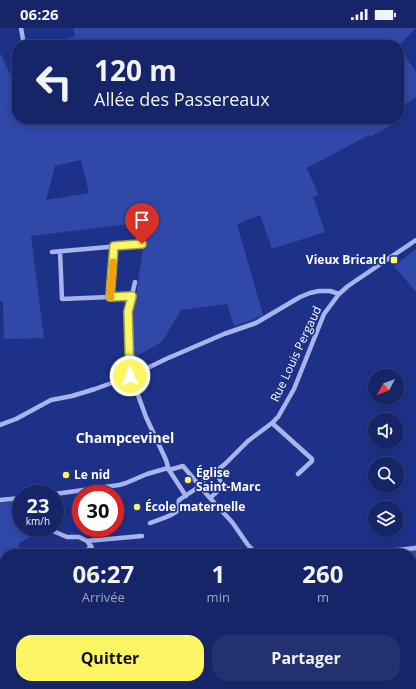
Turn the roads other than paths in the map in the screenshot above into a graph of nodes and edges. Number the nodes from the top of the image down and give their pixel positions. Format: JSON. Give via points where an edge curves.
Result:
{"nodes":[{"id":1,"x":21,"y":28,"type":"edge"},
{"id":2,"x":23,"y":40,"type":"edge"},
{"id":3,"x":416,"y":240,"type":"edge"},
{"id":4,"x":142,"y":244,"type":"dead end"},
{"id":5,"x":114,"y":246,"type":"junction"},
{"id":6,"x":60,"y":251,"type":"junction"},
{"id":7,"x":52,"y":252,"type":"dead end"},
{"id":8,"x":135,"y":282,"type":"dead end"},
{"id":9,"x":339,"y":294,"type":"junction"},
{"id":10,"x":132,"y":296,"type":"junction"},
{"id":11,"x":110,"y":297,"type":"junction"},
{"id":12,"x":130,"y":376,"type":"junction"},
{"id":13,"x":272,"y":423,"type":"junction"},
{"id":14,"x":0,"y":425,"type":"edge"},
{"id":15,"x":169,"y":469,"type":"junction"},
{"id":16,"x":215,"y":472,"type":"junction"},
{"id":17,"x":298,"y":474,"type":"dead end"},
{"id":18,"x":200,"y":486,"type":"junction"},
{"id":19,"x":64,"y":493,"type":"edge"},
{"id":20,"x":186,"y":496,"type":"junction"},
{"id":21,"x":210,"y":498,"type":"junction"},
{"id":22,"x":12,"y":499,"type":"edge"},
{"id":23,"x":0,"y":500,"type":"edge"},
{"id":24,"x":150,"y":523,"type":"dead end"},
{"id":25,"x":64,"y":536,"type":"edge"},
{"id":26,"x":142,"y":536,"type":"dead end"},
{"id":27,"x":89,"y":544,"type":"junction"},
{"id":28,"x":87,"y":549,"type":"edge"},
{"id":29,"x":92,"y":549,"type":"edge"},
{"id":30,"x":252,"y":549,"type":"edge"}],
"edges":[{"from":1,"to":2,"type":"street"},
{"from":3,"to":9,"type":"street","name":"Rue Louis Pergaud"},
{"from":4,"to":5,"type":"street"},
{"from":5,"to":6,"type":"street"},
{"from":5,"to":11,"type":"street"},
{"from":6,"to":7,"type":"street"},
{"from":6,"to":11,"type":"street","via":[[62,299]]},
{"from":8,"to":10,"type":"street"},
{"from":9,"to":12,"type":"street","via":[[320,291],[300,297],[256,323],[224,334]]},
{"from":9,"to":13,"type":"street","name":"Rue Louis Pergaud","via":[[321,322],[294,389]]},
{"from":10,"to":11,"type":"street"},
{"from":10,"to":12,"type":"street","via":[[128,312]]},
{"from":12,"to":14,"type":"street","via":[[90,391],[51,400],[16,420]]},
{"from":12,"to":15,"type":"street"},
{"from":13,"to":16,"type":"street","name":"Rue Louis Pergaud"},
{"from":13,"to":17,"type":"street","via":[[312,459]]},
{"from":15,"to":18,"type":"street","via":[[183,466]]},
{"from":15,"to":19,"type":"street","via":[[119,485]]},
{"from":15,"to":20,"type":"street"},
{"from":16,"to":18,"type":"street","name":"Rue Louis Pergaud"},
{"from":16,"to":21,"type":"street","via":[[221,480],[221,486]]},
{"from":18,"to":20,"type":"street","name":"Rue Louis Pergaud"},
{"from":18,"to":21,"type":"street"},
{"from":20,"to":24,"type":"street","via":[[179,500],[179,506],[174,514]]},
{"from":21,"to":30,"type":"street"},
{"from":22,"to":23,"type":"street"},
{"from":25,"to":27,"type":"street","via":[[79,537]]},
{"from":26,"to":27,"type":"street"},
{"from":27,"to":28,"type":"street"},
{"from":27,"to":29,"type":"street"}]}
